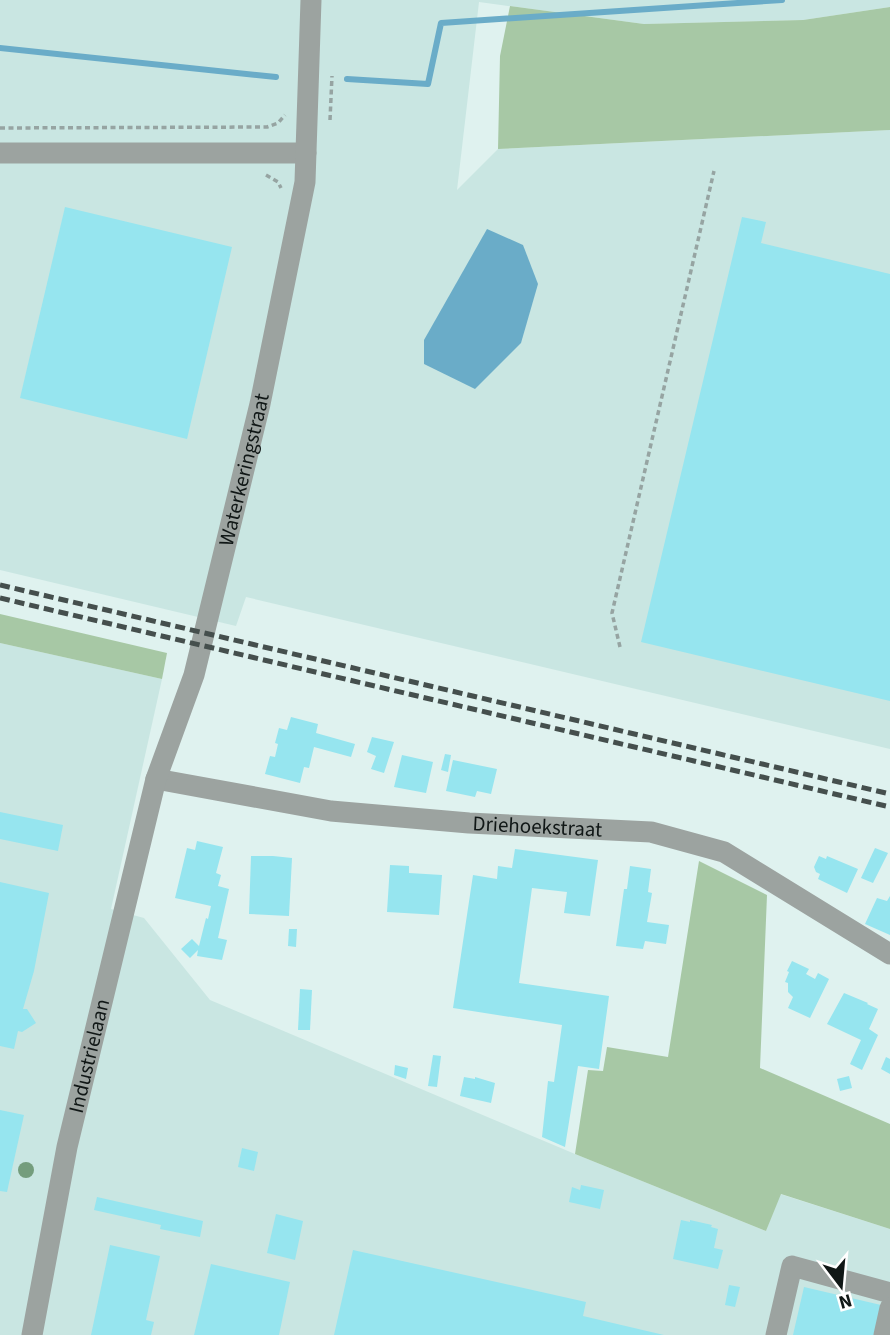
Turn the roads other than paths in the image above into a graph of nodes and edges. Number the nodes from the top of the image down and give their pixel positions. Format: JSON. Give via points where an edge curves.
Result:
{"nodes":[{"id":1,"x":311,"y":0,"type":"edge"},
{"id":2,"x":0,"y":153,"type":"edge"},
{"id":3,"x":306,"y":153,"type":"junction"},
{"id":4,"x":156,"y":779,"type":"junction"},
{"id":5,"x":890,"y":954,"type":"edge"},
{"id":6,"x":890,"y":1293,"type":"edge"},
{"id":7,"x":890,"y":1308,"type":"edge"},
{"id":8,"x":32,"y":1335,"type":"edge"},
{"id":9,"x":776,"y":1335,"type":"edge"},
{"id":10,"x":884,"y":1335,"type":"edge"}],
"edges":[{"from":1,"to":3,"type":"street","name":"Waterkeringstraat"},
{"from":2,"to":3,"type":"street"},
{"from":3,"to":4,"type":"street","name":"Waterkeringstraat","via":[[260,404],[194,675]]},
{"from":4,"to":5,"type":"street","name":"Driehoekstraat","via":[[331,811],[651,832],[724,852]]},
{"from":4,"to":8,"type":"street","name":"Industrielaan","via":[[67,1147]]},
{"from":6,"to":9,"type":"street","via":[[792,1266]]},
{"from":7,"to":10,"type":"street"}]}
